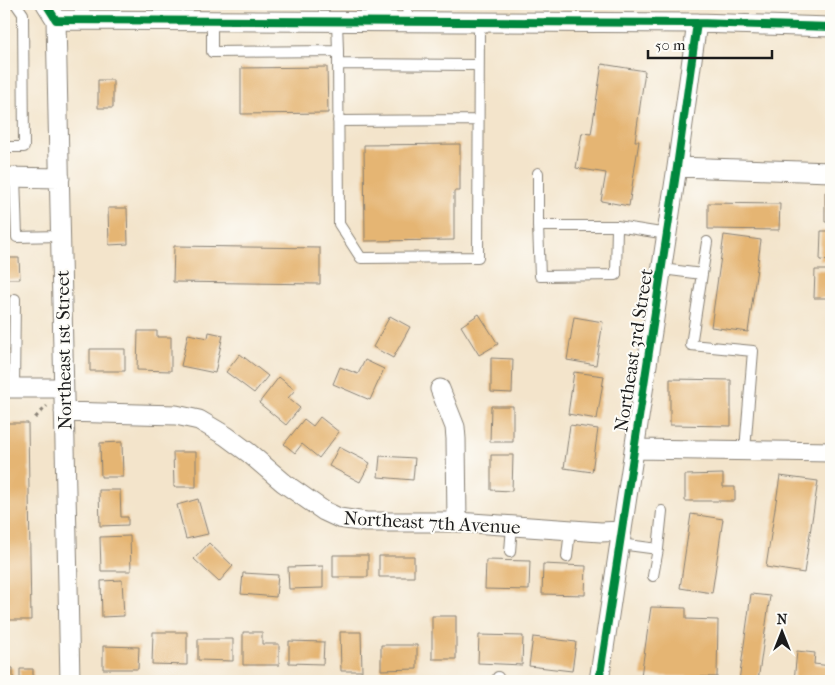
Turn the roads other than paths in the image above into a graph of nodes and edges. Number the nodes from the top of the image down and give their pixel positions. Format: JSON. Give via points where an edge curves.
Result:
{"nodes":[{"id":1,"x":16,"y":4,"type":"edge"},
{"id":2,"x":46,"y":4,"type":"edge"},
{"id":3,"x":408,"y":13,"type":"edge"},
{"id":4,"x":56,"y":20,"type":"junction"},
{"id":5,"x":212,"y":20,"type":"junction"},
{"id":6,"x":337,"y":21,"type":"junction"},
{"id":7,"x":479,"y":22,"type":"junction"},
{"id":8,"x":697,"y":23,"type":"junction"},
{"id":9,"x":831,"y":27,"type":"edge"},
{"id":10,"x":338,"y":51,"type":"junction"},
{"id":11,"x":338,"y":64,"type":"junction"},
{"id":12,"x":478,"y":64,"type":"junction"},
{"id":13,"x":478,"y":120,"type":"junction"},
{"id":14,"x":338,"y":121,"type":"junction"},
{"id":15,"x":4,"y":147,"type":"edge"},
{"id":16,"x":678,"y":167,"type":"junction"},
{"id":17,"x":831,"y":172,"type":"edge"},
{"id":18,"x":538,"y":173,"type":"dead end"},
{"id":19,"x":10,"y":177,"type":"edge"},
{"id":20,"x":60,"y":178,"type":"junction"},
{"id":21,"x":538,"y":226,"type":"junction"},
{"id":22,"x":617,"y":226,"type":"junction"},
{"id":23,"x":667,"y":234,"type":"junction"},
{"id":24,"x":60,"y":236,"type":"junction"},
{"id":25,"x":707,"y":242,"type":"dead end"},
{"id":26,"x":662,"y":269,"type":"junction"},
{"id":27,"x":702,"y":274,"type":"junction"},
{"id":28,"x":15,"y":299,"type":"dead end"},
{"id":29,"x":9,"y":388,"type":"edge"},
{"id":30,"x":63,"y":388,"type":"junction"},
{"id":31,"x":440,"y":389,"type":"dead end"},
{"id":32,"x":64,"y":412,"type":"junction"},
{"id":33,"x":634,"y":449,"type":"junction"},
{"id":34,"x":745,"y":450,"type":"junction"},
{"id":35,"x":831,"y":452,"type":"edge"},
{"id":36,"x":662,"y":510,"type":"dead end"},
{"id":37,"x":457,"y":522,"type":"junction"},
{"id":38,"x":512,"y":525,"type":"junction"},
{"id":39,"x":570,"y":530,"type":"junction"},
{"id":40,"x":621,"y":537,"type":"junction"},
{"id":41,"x":658,"y":549,"type":"junction"},
{"id":42,"x":510,"y":552,"type":"dead end"},
{"id":43,"x":568,"y":557,"type":"dead end"},
{"id":44,"x":654,"y":576,"type":"dead end"},
{"id":45,"x":70,"y":681,"type":"edge"},
{"id":46,"x":599,"y":681,"type":"edge"}],
"edges":[{"from":1,"to":15,"type":"lane","via":[[23,14],[24,147]]},
{"from":2,"to":4,"type":"street"},
{"from":3,"to":6,"type":"street"},
{"from":3,"to":7,"type":"street"},
{"from":4,"to":5,"type":"street"},
{"from":4,"to":20,"type":"street","name":"Northeast 1st Street"},
{"from":5,"to":6,"type":"street"},
{"from":5,"to":10,"type":"lane","via":[[212,52]]},
{"from":6,"to":10,"type":"lane"},
{"from":7,"to":8,"type":"street"},
{"from":7,"to":12,"type":"lane"},
{"from":8,"to":9,"type":"street"},
{"from":8,"to":16,"type":"street","name":"Northeast 3rd Street"},
{"from":10,"to":11,"type":"lane"},
{"from":11,"to":12,"type":"lane"},
{"from":11,"to":14,"type":"lane"},
{"from":12,"to":13,"type":"lane"},
{"from":13,"to":14,"type":"lane"},
{"from":13,"to":14,"type":"lane","via":[[478,257],[361,258],[339,224]]},
{"from":16,"to":17,"type":"street"},
{"from":16,"to":23,"type":"street","name":"Northeast 3rd Street"},
{"from":18,"to":21,"type":"lane"},
{"from":19,"to":20,"type":"street"},
{"from":19,"to":24,"type":"lane","via":[[17,237]]},
{"from":20,"to":24,"type":"street","name":"Northeast 1st Street"},
{"from":21,"to":22,"type":"lane"},
{"from":21,"to":22,"type":"lane","via":[[540,276],[616,275]]},
{"from":22,"to":23,"type":"lane"},
{"from":23,"to":26,"type":"street","name":"Northeast 3rd Street"},
{"from":24,"to":30,"type":"street","name":"Northeast 1st Street"},
{"from":25,"to":27,"type":"lane"},
{"from":26,"to":27,"type":"lane"},
{"from":26,"to":33,"type":"street","name":"Northeast 3rd Street"},
{"from":27,"to":34,"type":"lane","via":[[691,345],[752,351]]},
{"from":28,"to":29,"type":"lane"},
{"from":29,"to":30,"type":"street"},
{"from":30,"to":32,"type":"street","name":"Northeast 1st Street"},
{"from":31,"to":37,"type":"street","via":[[455,427]]},
{"from":32,"to":37,"type":"street","name":"Northeast 7th Avenue","via":[[176,415],[199,420],[249,453],[284,483],[339,518],[366,522]]},
{"from":32,"to":45,"type":"street","name":"Northeast 1st Street"},
{"from":33,"to":34,"type":"street"},
{"from":33,"to":40,"type":"street","name":"Northeast 3rd Street"},
{"from":34,"to":35,"type":"street"},
{"from":36,"to":41,"type":"lane"},
{"from":37,"to":38,"type":"street","name":"Northeast 7th Avenue"},
{"from":38,"to":39,"type":"street","name":"Northeast 7th Avenue"},
{"from":38,"to":42,"type":"lane"},
{"from":39,"to":40,"type":"street","name":"Northeast 7th Avenue"},
{"from":39,"to":43,"type":"lane"},
{"from":40,"to":41,"type":"lane"},
{"from":40,"to":46,"type":"street","name":"Northeast 3rd Street"},
{"from":41,"to":44,"type":"lane"}]}
